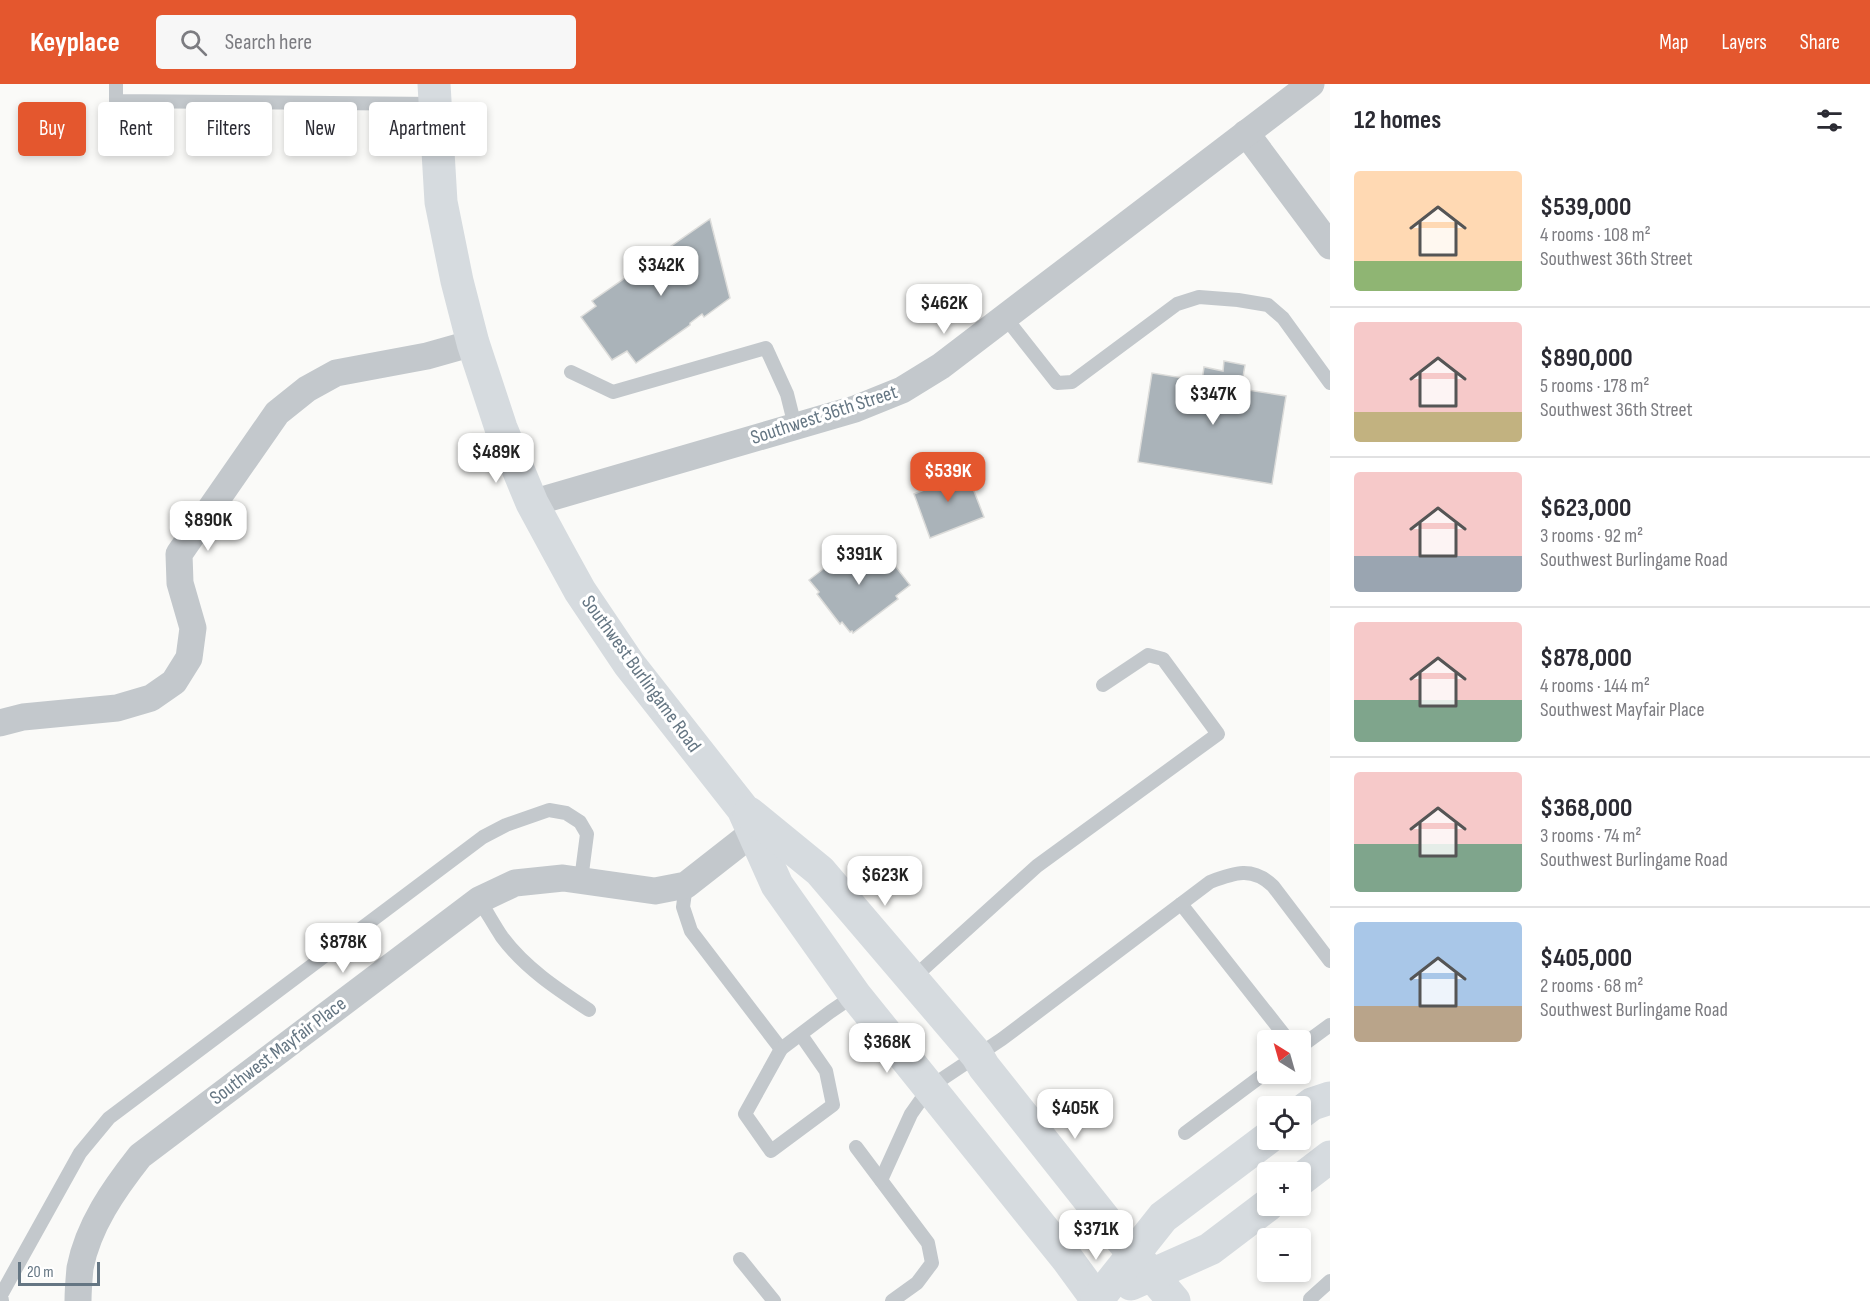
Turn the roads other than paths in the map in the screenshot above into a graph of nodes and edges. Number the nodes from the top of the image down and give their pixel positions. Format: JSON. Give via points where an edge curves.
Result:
{"nodes":[{"id":1,"x":116,"y":84,"type":"edge"},
{"id":2,"x":1311,"y":84,"type":"edge"},
{"id":3,"x":434,"y":94,"type":"edge"},
{"id":4,"x":1246,"y":133,"type":"junction"},
{"id":5,"x":1330,"y":246,"type":"edge"},
{"id":6,"x":1005,"y":317,"type":"junction"},
{"id":7,"x":473,"y":343,"type":"junction"},
{"id":8,"x":571,"y":372,"type":"dead end"},
{"id":9,"x":1330,"y":383,"type":"edge"},
{"id":10,"x":795,"y":426,"type":"junction"},
{"id":11,"x":532,"y":503,"type":"junction"},
{"id":12,"x":1103,"y":685,"type":"dead end"},
{"id":13,"x":0,"y":723,"type":"edge"},
{"id":14,"x":749,"y":820,"type":"junction"},
{"id":15,"x":581,"y":880,"type":"junction"},
{"id":16,"x":686,"y":885,"type":"junction"},
{"id":17,"x":479,"y":900,"type":"junction"},
{"id":18,"x":1180,"y":904,"type":"junction"},
{"id":19,"x":1330,"y":961,"type":"edge"},
{"id":20,"x":912,"y":979,"type":"junction"},
{"id":21,"x":855,"y":995,"type":"junction"},
{"id":22,"x":589,"y":1010,"type":"dead end"},
{"id":23,"x":1330,"y":1025,"type":"edge"},
{"id":24,"x":1280,"y":1030,"type":"edge"},
{"id":25,"x":801,"y":1035,"type":"junction"},
{"id":26,"x":1311,"y":1039,"type":"edge"},
{"id":27,"x":781,"y":1049,"type":"junction"},
{"id":28,"x":977,"y":1055,"type":"junction"},
{"id":29,"x":1257,"y":1079,"type":"edge"},
{"id":30,"x":930,"y":1087,"type":"junction"},
{"id":31,"x":1330,"y":1098,"type":"edge"},
{"id":32,"x":1311,"y":1105,"type":"edge"},
{"id":33,"x":1185,"y":1132,"type":"dead end"},
{"id":34,"x":1257,"y":1146,"type":"edge"},
{"id":35,"x":856,"y":1147,"type":"dead end"},
{"id":36,"x":1330,"y":1157,"type":"edge"},
{"id":37,"x":1311,"y":1172,"type":"edge"},
{"id":38,"x":881,"y":1180,"type":"junction"},
{"id":39,"x":1257,"y":1213,"type":"edge"},
{"id":40,"x":740,"y":1259,"type":"dead end"},
{"id":41,"x":1143,"y":1264,"type":"junction"},
{"id":42,"x":1330,"y":1281,"type":"edge"},
{"id":43,"x":1096,"y":1300,"type":"edge"},
{"id":44,"x":3,"y":1301,"type":"edge"},
{"id":45,"x":78,"y":1301,"type":"edge"},
{"id":46,"x":774,"y":1301,"type":"edge"},
{"id":47,"x":892,"y":1301,"type":"edge"},
{"id":48,"x":1174,"y":1301,"type":"edge"},
{"id":49,"x":1310,"y":1301,"type":"edge"}],
"edges":[{"from":1,"to":3,"type":"lane","via":[[116,101]]},
{"from":2,"to":4,"type":"street","name":"Southwest 36th Street"},
{"from":3,"to":7,"type":"main road","name":"Southwest Burlingame Road","via":[[441,202]]},
{"from":4,"to":5,"type":"street"},
{"from":4,"to":6,"type":"street","name":"Southwest 36th Street"},
{"from":6,"to":9,"type":"lane","via":[[1057,383],[1072,382],[1177,304],[1199,297],[1268,305],[1283,318]]},
{"from":6,"to":10,"type":"street","name":"Southwest 36th Street","via":[[902,390],[855,409]]},
{"from":7,"to":11,"type":"main road","name":"Southwest Burlingame Road","via":[[501,428]]},
{"from":7,"to":13,"type":"street","via":[[336,373],[307,388],[277,413],[179,554],[180,583],[193,628],[189,658],[174,682],[151,698],[117,708],[23,717]]},
{"from":8,"to":10,"type":"lane","via":[[613,392],[766,348],[787,394]]},
{"from":10,"to":11,"type":"street","name":"Southwest 36th Street"},
{"from":11,"to":14,"type":"main road","name":"Southwest Burlingame Road","via":[[580,591],[629,664]]},
{"from":12,"to":20,"type":"lane","via":[[1148,654],[1163,659],[1218,735],[1037,866]]},
{"from":14,"to":16,"type":"street","name":"Southwest Mayfair Place"},
{"from":14,"to":20,"type":"main road","name":"Southwest Burlingame Road","via":[[820,871]]},
{"from":14,"to":21,"type":"main road","name":"Southwest Burlingame Road","via":[[777,885]]},
{"from":15,"to":16,"type":"street","name":"Southwest Mayfair Place","via":[[655,891]]},
{"from":15,"to":17,"type":"street","name":"Southwest Mayfair Place","via":[[514,883]]},
{"from":15,"to":44,"type":"lane","via":[[587,834],[580,822],[566,813],[549,810],[483,837],[109,1118],[80,1153],[1,1295]]},
{"from":16,"to":27,"type":"lane","via":[[683,907],[691,931]]},
{"from":17,"to":22,"type":"lane","via":[[523,962]]},
{"from":17,"to":45,"type":"street","name":"Southwest Mayfair Place","via":[[140,1156],[115,1188],[94,1225],[81,1266]]},
{"from":18,"to":19,"type":"lane","via":[[1210,882],[1233,873],[1264,877]]},
{"from":18,"to":24,"type":"lane"},
{"from":18,"to":28,"type":"lane"},
{"from":20,"to":28,"type":"main road","name":"Southwest Burlingame Road"},
{"from":21,"to":25,"type":"lane"},
{"from":21,"to":30,"type":"main road","name":"Southwest Burlingame Road"},
{"from":23,"to":26,"type":"lane"},
{"from":25,"to":27,"type":"lane"},
{"from":25,"to":27,"type":"lane","via":[[826,1071],[833,1105],[771,1151],[745,1114]]},
{"from":28,"to":30,"type":"lane"},
{"from":28,"to":41,"type":"main road","name":"Southwest Burlingame Road"},
{"from":29,"to":33,"type":"lane"},
{"from":30,"to":38,"type":"lane","via":[[911,1114]]},
{"from":30,"to":43,"type":"main road","name":"Southwest Burlingame Road"},
{"from":31,"to":32,"type":"main road"},
{"from":34,"to":41,"type":"main road","via":[[1163,1217]]},
{"from":35,"to":38,"type":"lane"},
{"from":36,"to":37,"type":"main road"},
{"from":38,"to":47,"type":"lane","via":[[928,1243],[932,1263],[917,1283]]},
{"from":39,"to":41,"type":"main road","via":[[1210,1249]]},
{"from":40,"to":46,"type":"lane"},
{"from":41,"to":43,"type":"main road"},
{"from":41,"to":48,"type":"main road","name":"Southwest Burlingame Road"},
{"from":42,"to":49,"type":"lane"}]}
